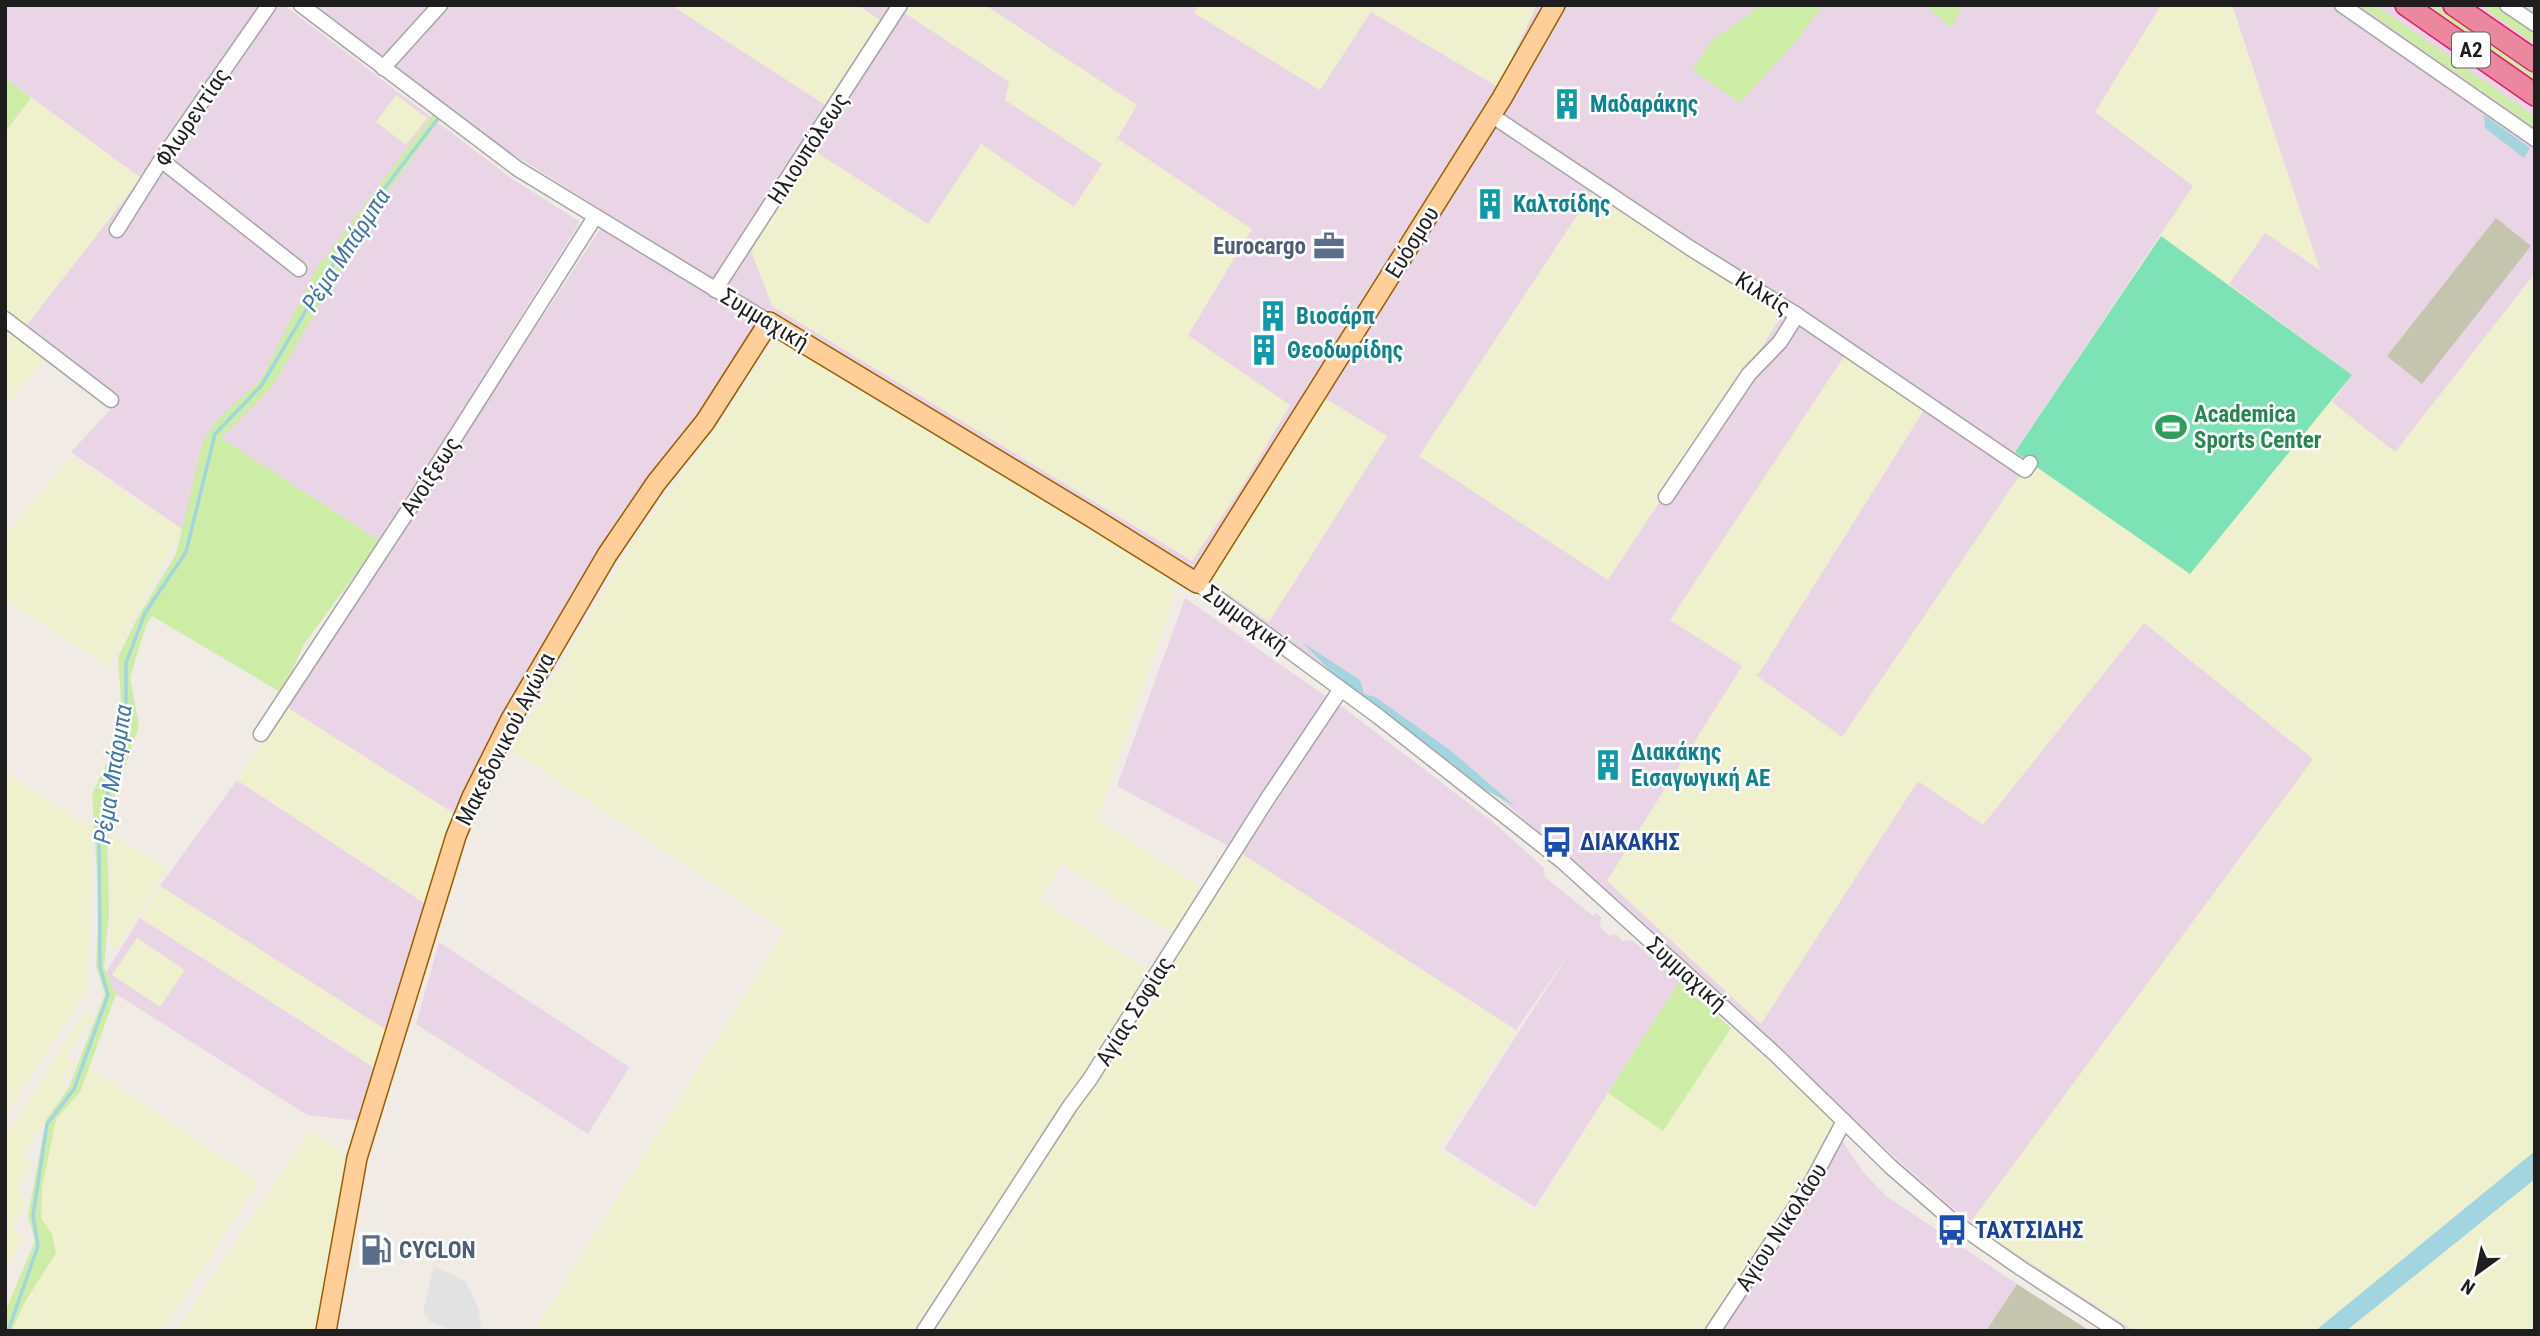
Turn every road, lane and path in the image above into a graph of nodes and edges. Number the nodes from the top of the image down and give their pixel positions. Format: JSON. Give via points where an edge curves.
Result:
{"nodes":[{"id":1,"x":269,"y":5,"type":"edge"},
{"id":2,"x":301,"y":5,"type":"edge"},
{"id":3,"x":440,"y":5,"type":"edge"},
{"id":4,"x":900,"y":5,"type":"edge"},
{"id":5,"x":1555,"y":5,"type":"edge"},
{"id":6,"x":2342,"y":5,"type":"edge"},
{"id":7,"x":2406,"y":5,"type":"edge"},
{"id":8,"x":2454,"y":5,"type":"edge"},
{"id":9,"x":2507,"y":5,"type":"edge"},
{"id":10,"x":2535,"y":24,"type":"edge"},
{"id":11,"x":2535,"y":61,"type":"edge"},
{"id":12,"x":383,"y":68,"type":"junction"},
{"id":13,"x":2535,"y":94,"type":"edge"},
{"id":14,"x":1491,"y":116,"type":"junction"},
{"id":15,"x":2535,"y":139,"type":"edge"},
{"id":16,"x":161,"y":160,"type":"junction"},
{"id":17,"x":595,"y":217,"type":"junction"},
{"id":18,"x":117,"y":230,"type":"dead end"},
{"id":19,"x":299,"y":269,"type":"dead end"},
{"id":20,"x":715,"y":290,"type":"junction"},
{"id":21,"x":1797,"y":315,"type":"junction"},
{"id":22,"x":5,"y":319,"type":"edge"},
{"id":23,"x":769,"y":322,"type":"junction"},
{"id":24,"x":111,"y":400,"type":"dead end"},
{"id":25,"x":2030,"y":463,"type":"dead end"},
{"id":26,"x":1666,"y":497,"type":"dead end"},
{"id":27,"x":1197,"y":583,"type":"junction"},
{"id":28,"x":1341,"y":689,"type":"junction"},
{"id":29,"x":261,"y":733,"type":"dead end"},
{"id":30,"x":1844,"y":1121,"type":"junction"},
{"id":31,"x":326,"y":1331,"type":"edge"},
{"id":32,"x":924,"y":1331,"type":"edge"},
{"id":33,"x":1713,"y":1331,"type":"edge"},
{"id":34,"x":2117,"y":1331,"type":"edge"}],
"edges":[{"from":1,"to":16,"type":"street","name":"Φλωρεντίας"},
{"from":2,"to":12,"type":"street","name":"Συμμαχική"},
{"from":3,"to":12,"type":"street"},
{"from":4,"to":20,"type":"street","name":"Ηλιουπόλεως"},
{"from":5,"to":14,"type":"main road","name":"Ευόσμου"},
{"from":6,"to":15,"type":"street"},
{"from":7,"to":13,"type":"highway","number":"Α2"},
{"from":8,"to":11,"type":"highway","number":"Α2"},
{"from":9,"to":10,"type":"street"},
{"from":12,"to":17,"type":"street","name":"Συμμαχική","via":[[519,169]]},
{"from":14,"to":21,"type":"street","name":"Κιλκίς"},
{"from":14,"to":27,"type":"main road","name":"Ευόσμου"},
{"from":16,"to":18,"type":"street","name":"Φλωρεντίας"},
{"from":16,"to":19,"type":"street"},
{"from":17,"to":20,"type":"street","name":"Συμμαχική"},
{"from":17,"to":29,"type":"street","name":"Ανοίξεως"},
{"from":20,"to":23,"type":"street","name":"Συμμαχική"},
{"from":21,"to":25,"type":"street","name":"Κιλκίς","via":[[2025,470]]},
{"from":21,"to":26,"type":"street","via":[[1780,342],[1749,374]]},
{"from":22,"to":24,"type":"street"},
{"from":23,"to":27,"type":"main road","name":"Συμμαχική"},
{"from":23,"to":31,"type":"main road","name":"Μακεδονικού Αγώνα","via":[[705,422],[607,555],[511,719],[472,797],[357,1158]]},
{"from":27,"to":28,"type":"street","name":"Συμμαχική"},
{"from":28,"to":30,"type":"street","name":"Συμμαχική","via":[[1562,861]]},
{"from":28,"to":32,"type":"street","name":"Αγίας Σοφίας"},
{"from":30,"to":33,"type":"street","name":"Αγίου Νικολάου","via":[[1810,1185]]},
{"from":30,"to":34,"type":"street","name":"Συμμαχική","via":[[1954,1221]]}]}
